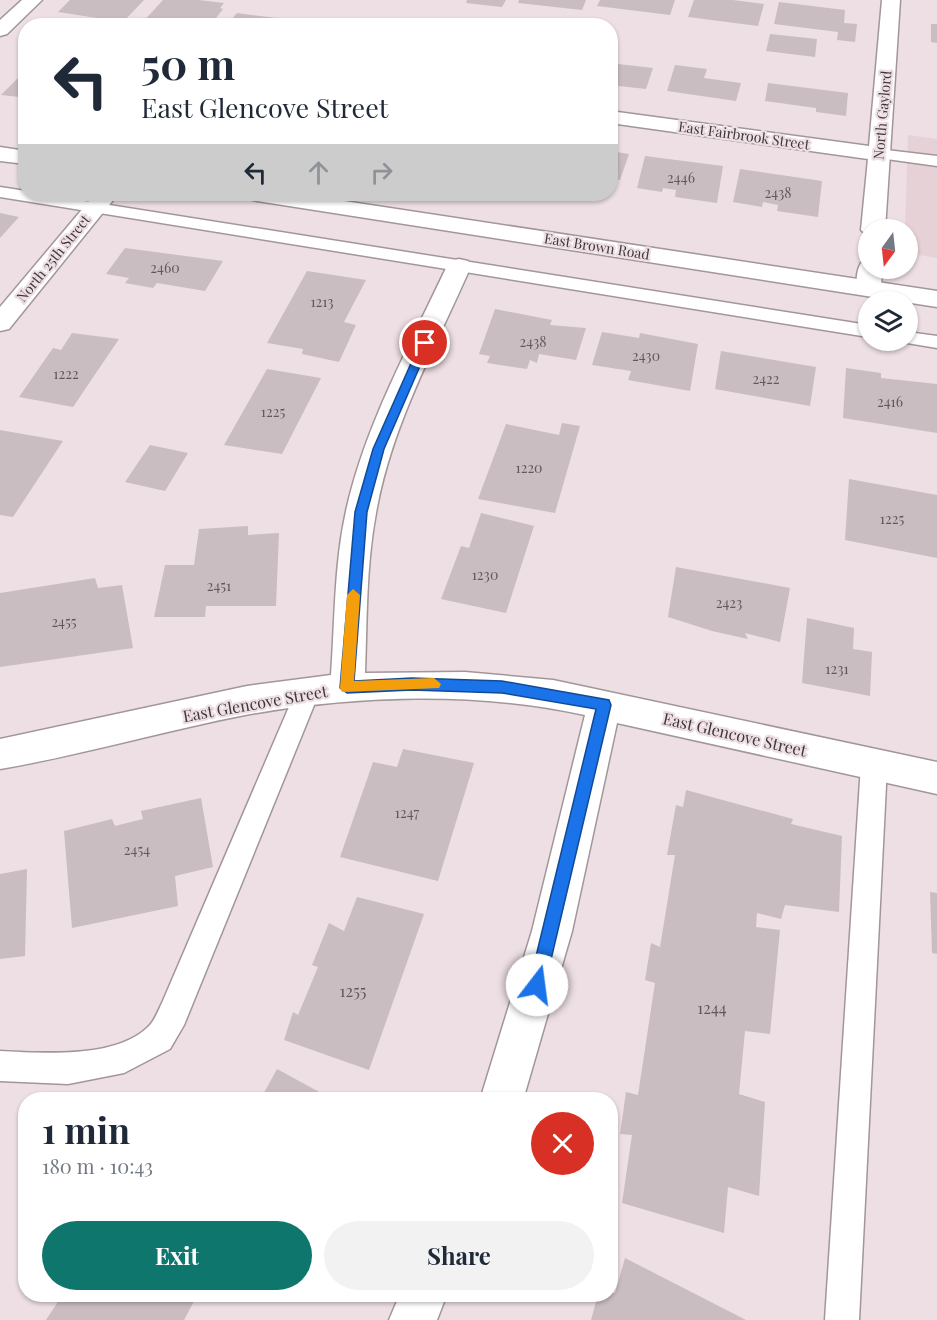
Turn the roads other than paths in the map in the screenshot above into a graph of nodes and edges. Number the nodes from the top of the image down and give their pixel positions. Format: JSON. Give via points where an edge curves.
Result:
{"nodes":[{"id":1,"x":33,"y":0,"type":"edge"},
{"id":2,"x":891,"y":0,"type":"edge"},
{"id":3,"x":0,"y":32,"type":"edge"},
{"id":4,"x":18,"y":35,"type":"edge"},
{"id":5,"x":618,"y":118,"type":"edge"},
{"id":6,"x":0,"y":154,"type":"edge"},
{"id":7,"x":878,"y":154,"type":"junction"},
{"id":8,"x":18,"y":157,"type":"edge"},
{"id":9,"x":937,"y":161,"type":"edge"},
{"id":10,"x":0,"y":192,"type":"edge"},
{"id":11,"x":18,"y":193,"type":"edge"},
{"id":12,"x":100,"y":201,"type":"edge"},
{"id":13,"x":106,"y":201,"type":"edge"},
{"id":14,"x":308,"y":201,"type":"edge"},
{"id":15,"x":874,"y":219,"type":"edge"},
{"id":16,"x":459,"y":266,"type":"junction"},
{"id":17,"x":858,"y":276,"type":"edge"},
{"id":18,"x":873,"y":279,"type":"edge"},
{"id":19,"x":937,"y":299,"type":"edge"},
{"id":20,"x":0,"y":322,"type":"edge"},
{"id":21,"x":858,"y":330,"type":"edge"},
{"id":22,"x":918,"y":339,"type":"edge"},
{"id":23,"x":937,"y":342,"type":"edge"},
{"id":24,"x":347,"y":688,"type":"junction"},
{"id":25,"x":307,"y":693,"type":"junction"},
{"id":26,"x":604,"y":705,"type":"junction"},
{"id":27,"x":0,"y":754,"type":"edge"},
{"id":28,"x":874,"y":765,"type":"junction"},
{"id":29,"x":937,"y":778,"type":"edge"},
{"id":30,"x":0,"y":1066,"type":"edge"},
{"id":31,"x":503,"y":1092,"type":"edge"},
{"id":32,"x":421,"y":1302,"type":"edge"},
{"id":33,"x":413,"y":1320,"type":"edge"},
{"id":34,"x":842,"y":1320,"type":"edge"}],
"edges":[{"from":1,"to":3,"type":"street"},
{"from":2,"to":7,"type":"street","name":"North Gaylord"},
{"from":3,"to":4,"type":"street"},
{"from":5,"to":7,"type":"street","name":"East Fairbrook Street"},
{"from":6,"to":8,"type":"street"},
{"from":7,"to":9,"type":"lane"},
{"from":7,"to":15,"type":"street","name":"North Gaylord"},
{"from":10,"to":11,"type":"lane"},
{"from":12,"to":20,"type":"street","name":"North 25th Street"},
{"from":13,"to":16,"type":"lane"},
{"from":14,"to":17,"type":"street","name":"East Brown Road"},
{"from":16,"to":21,"type":"lane"},
{"from":16,"to":24,"type":"street","via":[[369,479],[357,545]]},
{"from":18,"to":19,"type":"street","name":"East Brown Road"},
{"from":22,"to":23,"type":"lane"},
{"from":24,"to":25,"type":"street","name":"East Glencove Street"},
{"from":24,"to":26,"type":"street","name":"East Glencove Street","via":[[416,684],[502,687]]},
{"from":25,"to":27,"type":"street","name":"East Glencove Street","via":[[206,709],[109,734]]},
{"from":25,"to":30,"type":"lane","via":[[173,1014],[159,1038],[124,1058],[68,1069]]},
{"from":26,"to":28,"type":"street","name":"East Glencove Street"},
{"from":26,"to":31,"type":"street","via":[[552,931]]},
{"from":28,"to":29,"type":"street","name":"East Glencove Street"},
{"from":28,"to":34,"type":"lane"},
{"from":32,"to":33,"type":"street"}]}
